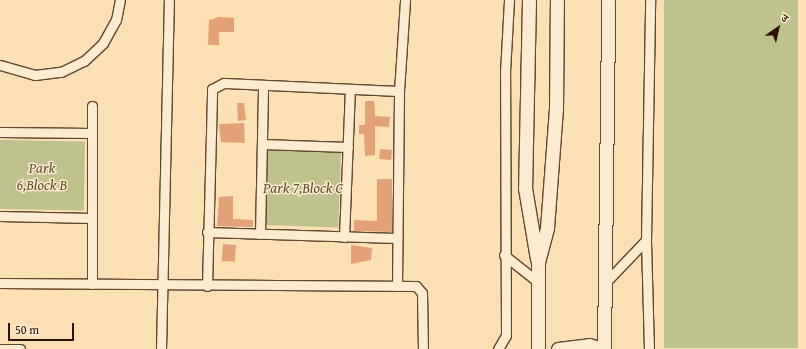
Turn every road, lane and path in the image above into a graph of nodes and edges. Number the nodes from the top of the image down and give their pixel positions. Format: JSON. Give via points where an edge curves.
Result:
{"nodes":[{"id":1,"x":120,"y":0,"type":"edge"},
{"id":2,"x":169,"y":0,"type":"edge"},
{"id":3,"x":406,"y":0,"type":"edge"},
{"id":4,"x":509,"y":0,"type":"edge"},
{"id":5,"x":529,"y":0,"type":"edge"},
{"id":6,"x":557,"y":0,"type":"edge"},
{"id":7,"x":608,"y":0,"type":"edge"},
{"id":8,"x":650,"y":0,"type":"edge"},
{"id":9,"x":0,"y":65,"type":"edge"},
{"id":10,"x":263,"y":86,"type":"junction"},
{"id":11,"x":350,"y":90,"type":"junction"},
{"id":12,"x":399,"y":91,"type":"junction"},
{"id":13,"x":92,"y":106,"type":"dead end"},
{"id":14,"x":0,"y":132,"type":"edge"},
{"id":15,"x":92,"y":133,"type":"junction"},
{"id":16,"x":262,"y":144,"type":"junction"},
{"id":17,"x":348,"y":147,"type":"junction"},
{"id":18,"x":0,"y":216,"type":"edge"},
{"id":19,"x":92,"y":218,"type":"junction"},
{"id":20,"x":207,"y":232,"type":"junction"},
{"id":21,"x":260,"y":234,"type":"junction"},
{"id":22,"x":344,"y":236,"type":"junction"},
{"id":23,"x":396,"y":238,"type":"junction"},
{"id":24,"x":646,"y":240,"type":"junction"},
{"id":25,"x":504,"y":255,"type":"junction"},
{"id":26,"x":538,"y":262,"type":"junction"},
{"id":27,"x":538,"y":282,"type":"junction"},
{"id":28,"x":0,"y":283,"type":"edge"},
{"id":29,"x":605,"y":283,"type":"junction"},
{"id":30,"x":92,"y":284,"type":"junction"},
{"id":31,"x":161,"y":285,"type":"junction"},
{"id":32,"x":207,"y":286,"type":"junction"},
{"id":33,"x":397,"y":286,"type":"junction"},
{"id":34,"x":0,"y":348,"type":"edge"},
{"id":35,"x":20,"y":349,"type":"edge"},
{"id":36,"x":161,"y":349,"type":"edge"},
{"id":37,"x":423,"y":349,"type":"edge"},
{"id":38,"x":498,"y":349,"type":"edge"},
{"id":39,"x":538,"y":349,"type":"edge"},
{"id":40,"x":558,"y":349,"type":"edge"},
{"id":41,"x":603,"y":349,"type":"edge"},
{"id":42,"x":649,"y":349,"type":"edge"}],
"edges":[{"from":1,"to":9,"type":"street","via":[[116,20],[103,43],[84,61],[61,72],[35,75]]},
{"from":2,"to":31,"type":"street"},
{"from":3,"to":12,"type":"street"},
{"from":4,"to":25,"type":"street"},
{"from":5,"to":26,"type":"main road","via":[[525,188]]},
{"from":6,"to":26,"type":"main road","via":[[556,109],[548,220]]},
{"from":7,"to":29,"type":"main road"},
{"from":8,"to":24,"type":"street"},
{"from":10,"to":11,"type":"street"},
{"from":10,"to":16,"type":"street"},
{"from":10,"to":20,"type":"street","via":[[224,83],[212,89]]},
{"from":11,"to":12,"type":"street"},
{"from":11,"to":17,"type":"street"},
{"from":12,"to":23,"type":"street"},
{"from":13,"to":15,"type":"street"},
{"from":14,"to":15,"type":"street"},
{"from":15,"to":19,"type":"street"},
{"from":16,"to":17,"type":"street"},
{"from":16,"to":21,"type":"street"},
{"from":17,"to":22,"type":"street"},
{"from":18,"to":19,"type":"street"},
{"from":19,"to":30,"type":"street"},
{"from":20,"to":21,"type":"street"},
{"from":20,"to":32,"type":"street"},
{"from":21,"to":22,"type":"street"},
{"from":22,"to":23,"type":"street"},
{"from":23,"to":33,"type":"street"},
{"from":24,"to":29,"type":"street"},
{"from":24,"to":42,"type":"street"},
{"from":25,"to":27,"type":"street"},
{"from":25,"to":38,"type":"street","via":[[506,335]]},
{"from":26,"to":27,"type":"main road"},
{"from":27,"to":39,"type":"main road"},
{"from":28,"to":30,"type":"street"},
{"from":29,"to":41,"type":"main road"},
{"from":30,"to":31,"type":"street"},
{"from":31,"to":32,"type":"street"},
{"from":31,"to":36,"type":"street"},
{"from":32,"to":33,"type":"street"},
{"from":33,"to":37,"type":"street","via":[[420,289]]},
{"from":34,"to":35,"type":"street"},
{"from":40,"to":41,"type":"main road","via":[[589,345]]}]}
